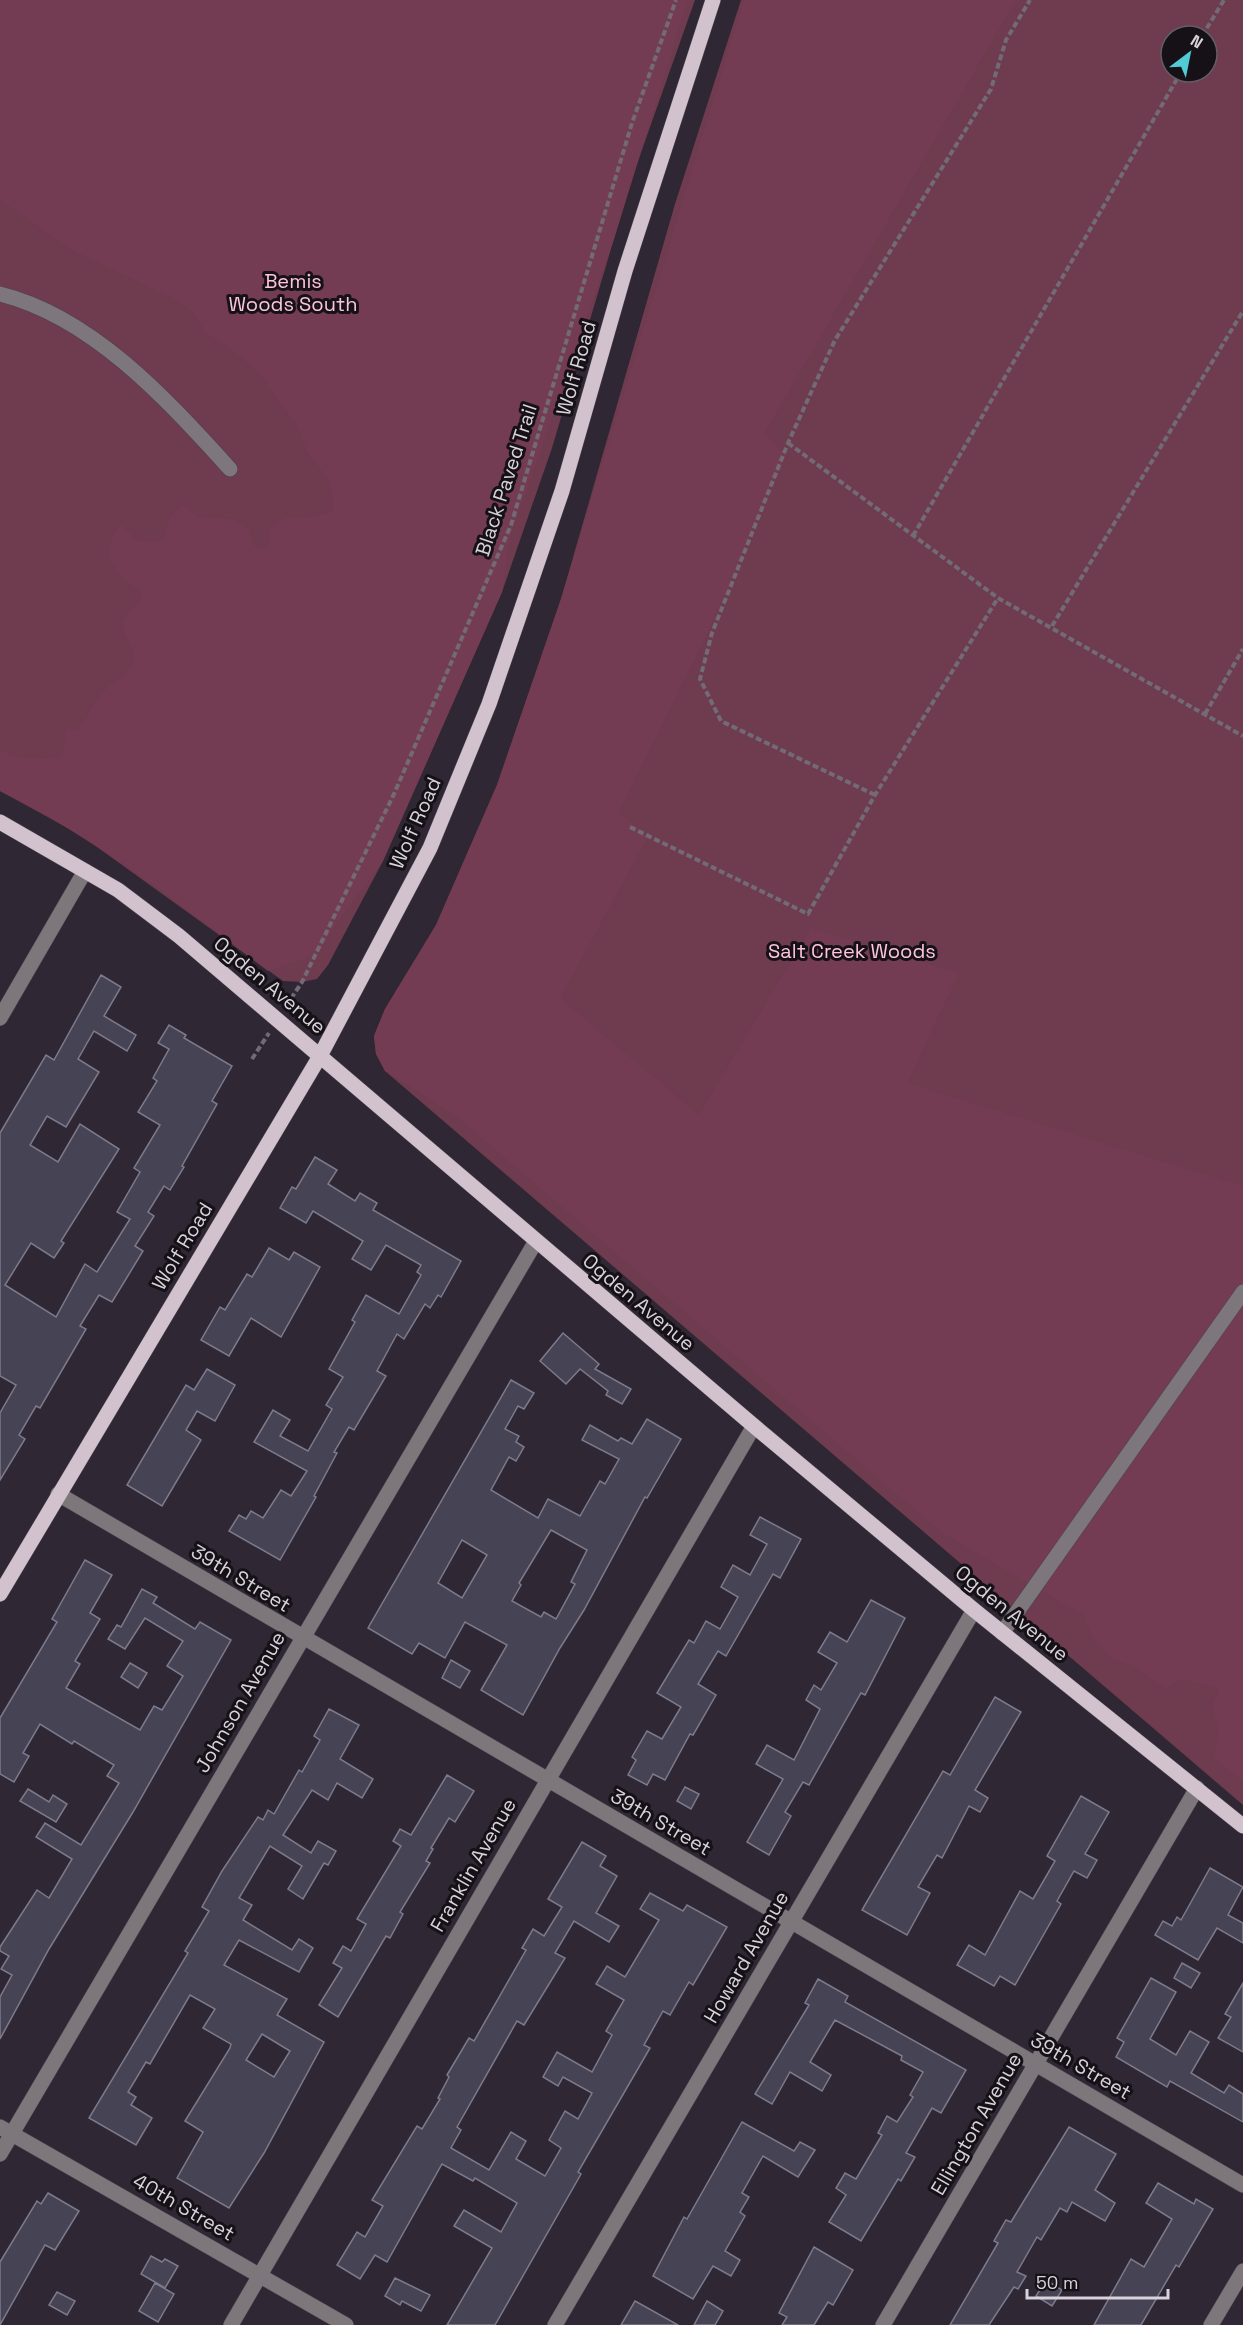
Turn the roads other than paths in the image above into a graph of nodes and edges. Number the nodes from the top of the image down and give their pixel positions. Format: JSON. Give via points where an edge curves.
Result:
{"nodes":[{"id":1,"x":713,"y":0,"type":"edge"},
{"id":2,"x":0,"y":294,"type":"edge"},
{"id":3,"x":230,"y":469,"type":"dead end"},
{"id":4,"x":0,"y":822,"type":"edge"},
{"id":5,"x":85,"y":871,"type":"junction"},
{"id":6,"x":0,"y":1018,"type":"edge"},
{"id":7,"x":320,"y":1056,"type":"junction"},
{"id":8,"x":536,"y":1241,"type":"junction"},
{"id":9,"x":1243,"y":1292,"type":"edge"},
{"id":10,"x":754,"y":1426,"type":"junction"},
{"id":11,"x":58,"y":1494,"type":"junction"},
{"id":12,"x":0,"y":1594,"type":"edge"},
{"id":13,"x":974,"y":1610,"type":"junction"},
{"id":14,"x":1002,"y":1633,"type":"junction"},
{"id":15,"x":302,"y":1638,"type":"junction"},
{"id":16,"x":547,"y":1780,"type":"junction"},
{"id":17,"x":1197,"y":1788,"type":"junction"},
{"id":18,"x":1243,"y":1826,"type":"edge"},
{"id":19,"x":791,"y":1923,"type":"junction"},
{"id":20,"x":1035,"y":2063,"type":"junction"},
{"id":21,"x":6,"y":2130,"type":"edge"},
{"id":22,"x":0,"y":2154,"type":"edge"},
{"id":23,"x":1243,"y":2185,"type":"edge"},
{"id":24,"x":1243,"y":2271,"type":"edge"},
{"id":25,"x":260,"y":2275,"type":"junction"},
{"id":26,"x":231,"y":2325,"type":"edge"},
{"id":27,"x":346,"y":2325,"type":"edge"},
{"id":28,"x":555,"y":2325,"type":"edge"},
{"id":29,"x":883,"y":2325,"type":"edge"},
{"id":30,"x":1211,"y":2325,"type":"edge"}],
"edges":[{"from":1,"to":7,"type":"main road","name":"Wolf Road","via":[[625,272],[562,491],[489,704],[430,848]]},
{"from":2,"to":3,"type":"street","via":[[66,323],[107,349],[144,378]]},
{"from":4,"to":5,"type":"main road","name":"Ogden Avenue"},
{"from":5,"to":6,"type":"street"},
{"from":5,"to":7,"type":"main road","name":"Ogden Avenue","via":[[118,890],[179,936]]},
{"from":7,"to":8,"type":"main road","name":"Ogden Avenue"},
{"from":7,"to":11,"type":"main road","name":"Wolf Road"},
{"from":8,"to":10,"type":"main road","name":"Ogden Avenue"},
{"from":8,"to":15,"type":"street","name":"Johnson Avenue"},
{"from":9,"to":14,"type":"street"},
{"from":10,"to":13,"type":"main road","name":"Ogden Avenue"},
{"from":10,"to":16,"type":"street","name":"Franklin Avenue"},
{"from":11,"to":12,"type":"main road","name":"Wolf Road"},
{"from":11,"to":15,"type":"street","name":"39th Street"},
{"from":13,"to":14,"type":"main road","name":"Ogden Avenue"},
{"from":13,"to":19,"type":"street","name":"Howard Avenue"},
{"from":14,"to":17,"type":"main road","name":"Ogden Avenue"},
{"from":15,"to":16,"type":"street","name":"39th Street"},
{"from":15,"to":21,"type":"street","name":"Johnson Avenue"},
{"from":16,"to":19,"type":"street","name":"39th Street"},
{"from":16,"to":25,"type":"street","name":"Franklin Avenue"},
{"from":17,"to":18,"type":"main road","name":"Ogden Avenue"},
{"from":17,"to":20,"type":"street","name":"Ellington Avenue"},
{"from":19,"to":20,"type":"street","name":"39th Street"},
{"from":19,"to":28,"type":"street","name":"Howard Avenue"},
{"from":20,"to":23,"type":"street","name":"39th Street"},
{"from":20,"to":29,"type":"street","name":"Ellington Avenue"},
{"from":21,"to":22,"type":"street","name":"Johnson Avenue"},
{"from":21,"to":25,"type":"street","name":"40th Street"},
{"from":24,"to":30,"type":"street"},
{"from":25,"to":26,"type":"street","name":"Franklin Avenue"},
{"from":25,"to":27,"type":"street","name":"40th Street"}]}
